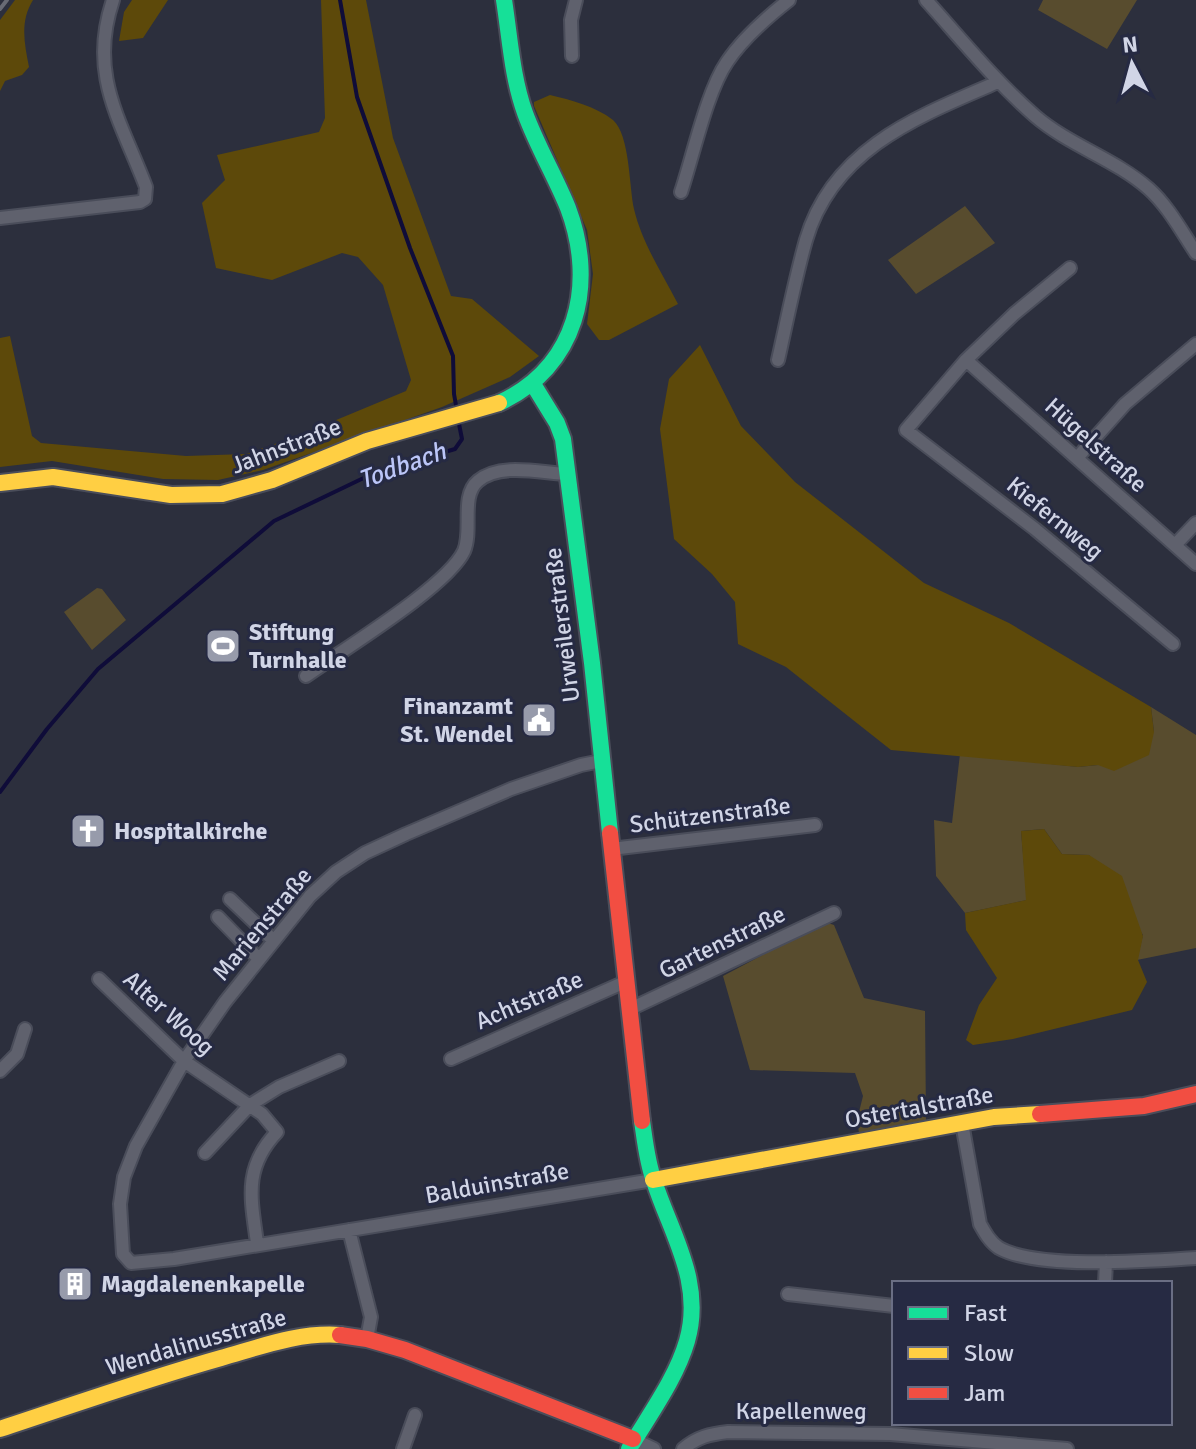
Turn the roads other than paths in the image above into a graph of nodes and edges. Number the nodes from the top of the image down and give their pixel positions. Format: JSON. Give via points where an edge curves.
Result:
{"nodes":[{"id":1,"x":113,"y":0,"type":"edge"},
{"id":2,"x":504,"y":0,"type":"edge"},
{"id":3,"x":576,"y":0,"type":"edge"},
{"id":4,"x":789,"y":0,"type":"edge"},
{"id":5,"x":926,"y":0,"type":"edge"},
{"id":6,"x":572,"y":56,"type":"dead end"},
{"id":7,"x":998,"y":82,"type":"junction"},
{"id":8,"x":681,"y":192,"type":"dead end"},
{"id":9,"x":0,"y":218,"type":"edge"},
{"id":10,"x":1196,"y":253,"type":"edge"},
{"id":11,"x":1070,"y":268,"type":"dead end"},
{"id":12,"x":1196,"y":344,"type":"edge"},
{"id":13,"x":778,"y":360,"type":"dead end"},
{"id":14,"x":966,"y":360,"type":"junction"},
{"id":15,"x":533,"y":384,"type":"junction"},
{"id":16,"x":1077,"y":458,"type":"junction"},
{"id":17,"x":568,"y":474,"type":"junction"},
{"id":18,"x":0,"y":483,"type":"edge"},
{"id":19,"x":1196,"y":523,"type":"edge"},
{"id":20,"x":1175,"y":545,"type":"junction"},
{"id":21,"x":1196,"y":564,"type":"edge"},
{"id":22,"x":1173,"y":644,"type":"dead end"},
{"id":23,"x":306,"y":676,"type":"dead end"},
{"id":24,"x":601,"y":761,"type":"junction"},
{"id":25,"x":815,"y":825,"type":"dead end"},
{"id":26,"x":611,"y":849,"type":"junction"},
{"id":27,"x":230,"y":899,"type":"dead end"},
{"id":28,"x":834,"y":913,"type":"dead end"},
{"id":29,"x":218,"y":917,"type":"dead end"},
{"id":30,"x":273,"y":940,"type":"junction"},
{"id":31,"x":258,"y":958,"type":"junction"},
{"id":32,"x":99,"y":979,"type":"dead end"},
{"id":33,"x":625,"y":982,"type":"junction"},
{"id":34,"x":628,"y":1010,"type":"junction"},
{"id":35,"x":25,"y":1029,"type":"dead end"},
{"id":36,"x":451,"y":1059,"type":"dead end"},
{"id":37,"x":184,"y":1061,"type":"junction"},
{"id":38,"x":339,"y":1061,"type":"dead end"},
{"id":39,"x":0,"y":1071,"type":"edge"},
{"id":40,"x":1196,"y":1094,"type":"edge"},
{"id":41,"x":250,"y":1105,"type":"junction"},
{"id":42,"x":962,"y":1123,"type":"junction"},
{"id":43,"x":205,"y":1153,"type":"dead end"},
{"id":44,"x":653,"y":1180,"type":"junction"},
{"id":45,"x":349,"y":1230,"type":"junction"},
{"id":46,"x":257,"y":1243,"type":"junction"},
{"id":47,"x":1196,"y":1258,"type":"edge"},
{"id":48,"x":1106,"y":1262,"type":"junction"},
{"id":49,"x":131,"y":1263,"type":"joint"},
{"id":50,"x":1105,"y":1281,"type":"edge"},
{"id":51,"x":788,"y":1294,"type":"dead end"},
{"id":52,"x":892,"y":1306,"type":"edge"},
{"id":53,"x":367,"y":1339,"type":"junction"},
{"id":54,"x":415,"y":1415,"type":"dead end"},
{"id":55,"x":0,"y":1429,"type":"edge"},
{"id":56,"x":631,"y":1444,"type":"edge"},
{"id":57,"x":1035,"y":1447,"type":"edge"},
{"id":58,"x":403,"y":1449,"type":"edge"},
{"id":59,"x":654,"y":1449,"type":"edge"},
{"id":60,"x":683,"y":1449,"type":"edge"},
{"id":61,"x":1067,"y":1449,"type":"edge"}],
"edges":[{"from":1,"to":9,"type":"street","via":[[102,59],[146,187],[145,199]]},
{"from":2,"to":15,"type":"main road","via":[[520,96],[568,205],[582,273],[567,340]]},
{"from":3,"to":6,"type":"street"},
{"from":4,"to":8,"type":"street","via":[[726,63]]},
{"from":5,"to":7,"type":"street"},
{"from":7,"to":10,"type":"street","via":[[1065,139],[1151,190]]},
{"from":7,"to":13,"type":"street","via":[[915,118],[847,168],[806,238]]},
{"from":11,"to":14,"type":"street"},
{"from":12,"to":16,"type":"street","via":[[1125,404]]},
{"from":14,"to":16,"type":"street","name":"Hügelstraße"},
{"from":14,"to":22,"type":"street","name":"Kiefernweg","via":[[906,430]]},
{"from":15,"to":17,"type":"main road","name":"Urweilerstraße","via":[[557,423]]},
{"from":15,"to":18,"type":"main road","name":"Jahnstraße","via":[[469,414],[391,433],[231,493],[165,495],[59,476]]},
{"from":16,"to":20,"type":"street","name":"Hügelstraße"},
{"from":17,"to":23,"type":"street","via":[[492,472],[476,482],[464,551],[451,568]]},
{"from":17,"to":24,"type":"main road","name":"Urweilerstraße"},
{"from":19,"to":20,"type":"street"},
{"from":20,"to":21,"type":"street","name":"Hügelstraße"},
{"from":24,"to":26,"type":"main road","name":"Urweilerstraße"},
{"from":24,"to":30,"type":"street","name":"Marienstraße","via":[[511,789],[365,853],[310,896]]},
{"from":25,"to":26,"type":"street","name":"Schützenstraße"},
{"from":26,"to":33,"type":"main road","name":"Urweilerstraße"},
{"from":27,"to":30,"type":"street"},
{"from":28,"to":34,"type":"street","name":"Gartenstraße"},
{"from":29,"to":31,"type":"street"},
{"from":30,"to":31,"type":"street","name":"Marienstraße"},
{"from":31,"to":37,"type":"street","name":"Marienstraße"},
{"from":32,"to":37,"type":"street","name":"Alter Woog"},
{"from":33,"to":34,"type":"main road","name":"Urweilerstraße"},
{"from":33,"to":36,"type":"street","name":"Achtstraße"},
{"from":34,"to":44,"type":"main road","name":"Urweilerstraße"},
{"from":35,"to":39,"type":"street","via":[[17,1054]]},
{"from":37,"to":41,"type":"street","name":"Alter Woog"},
{"from":37,"to":49,"type":"street","name":"Marienstraße","via":[[129,1161],[121,1192],[123,1254]]},
{"from":38,"to":41,"type":"street"},
{"from":40,"to":42,"type":"main road","name":"Ostertalstraße","via":[[1144,1106]]},
{"from":41,"to":43,"type":"street"},
{"from":41,"to":46,"type":"street","name":"Alter Woog","via":[[277,1132],[251,1173]]},
{"from":42,"to":44,"type":"main road","name":"Ostertalstraße"},
{"from":42,"to":48,"type":"street","via":[[980,1224],[996,1246],[1036,1257]]},
{"from":44,"to":45,"type":"street","name":"Balduinstraße"},
{"from":44,"to":56,"type":"main road","name":"Urweilerstraße","via":[[686,1261],[692,1317],[674,1372]]},
{"from":45,"to":46,"type":"street","name":"Balduinstraße"},
{"from":45,"to":53,"type":"street","via":[[371,1317]]},
{"from":46,"to":49,"type":"street","name":"Balduinstraße"},
{"from":47,"to":48,"type":"street"},
{"from":48,"to":50,"type":"street"},
{"from":51,"to":52,"type":"street"},
{"from":53,"to":55,"type":"main road","name":"Wendalinusstraße","via":[[314,1334],[279,1341]]},
{"from":53,"to":56,"type":"main road","name":"Wendalinusstraße","via":[[429,1359]]},
{"from":54,"to":58,"type":"street"},
{"from":56,"to":59,"type":"street"},
{"from":57,"to":60,"type":"street","name":"Kapellenweg","via":[[890,1434],[728,1432],[696,1439]]},
{"from":57,"to":61,"type":"street","name":"Kapellenweg"}]}
